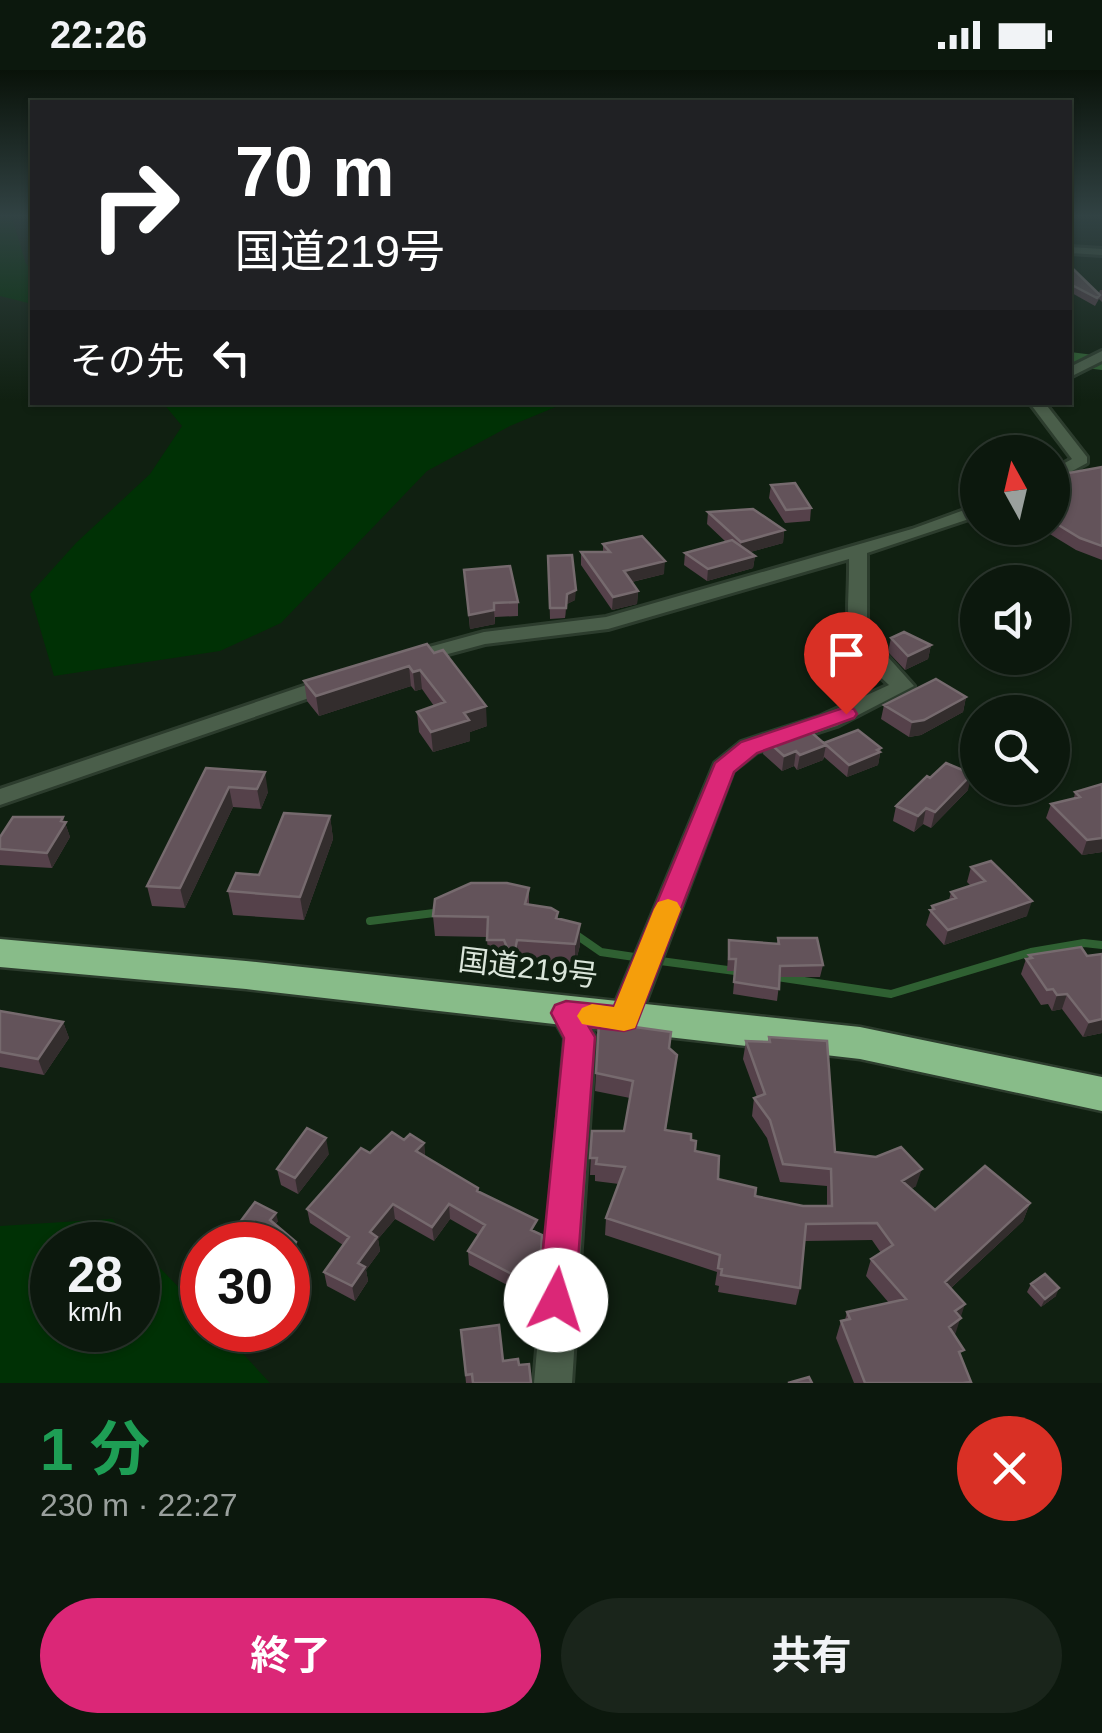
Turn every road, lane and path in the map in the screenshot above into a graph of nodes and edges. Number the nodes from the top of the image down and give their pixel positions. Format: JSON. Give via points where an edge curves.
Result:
{"nodes":[{"id":1,"x":1102,"y":356,"type":"edge"},
{"id":2,"x":1073,"y":371,"type":"edge"},
{"id":3,"x":1038,"y":405,"type":"edge"},
{"id":4,"x":1062,"y":435,"type":"edge"},
{"id":5,"x":1070,"y":446,"type":"edge"},
{"id":6,"x":1070,"y":466,"type":"edge"},
{"id":7,"x":960,"y":516,"type":"edge"},
{"id":8,"x":858,"y":550,"type":"junction"},
{"id":9,"x":379,"y":668,"type":"edge"},
{"id":10,"x":346,"y":678,"type":"edge"},
{"id":11,"x":0,"y":798,"type":"edge"},
{"id":12,"x":0,"y":953,"type":"edge"},
{"id":13,"x":566,"y":1013,"type":"junction"},
{"id":14,"x":624,"y":1019,"type":"junction"},
{"id":15,"x":1102,"y":1094,"type":"edge"},
{"id":16,"x":553,"y":1383,"type":"edge"}],
"edges":[{"from":1,"to":2,"type":"street"},
{"from":3,"to":4,"type":"street"},
{"from":5,"to":6,"type":"street","via":[[1081,460]]},
{"from":7,"to":8,"type":"street"},
{"from":8,"to":9,"type":"street","via":[[608,623],[484,638]]},
{"from":8,"to":14,"type":"street","via":[[858,634],[868,656],[903,686],[829,722],[749,748],[723,768]]},
{"from":10,"to":11,"type":"street"},
{"from":12,"to":13,"type":"highway","name":"国道219号","via":[[246,974]]},
{"from":13,"to":14,"type":"highway","name":"国道219号"},
{"from":13,"to":16,"type":"street","via":[[580,1037]]},
{"from":14,"to":15,"type":"highway","name":"国道219号","via":[[860,1044]]}]}
